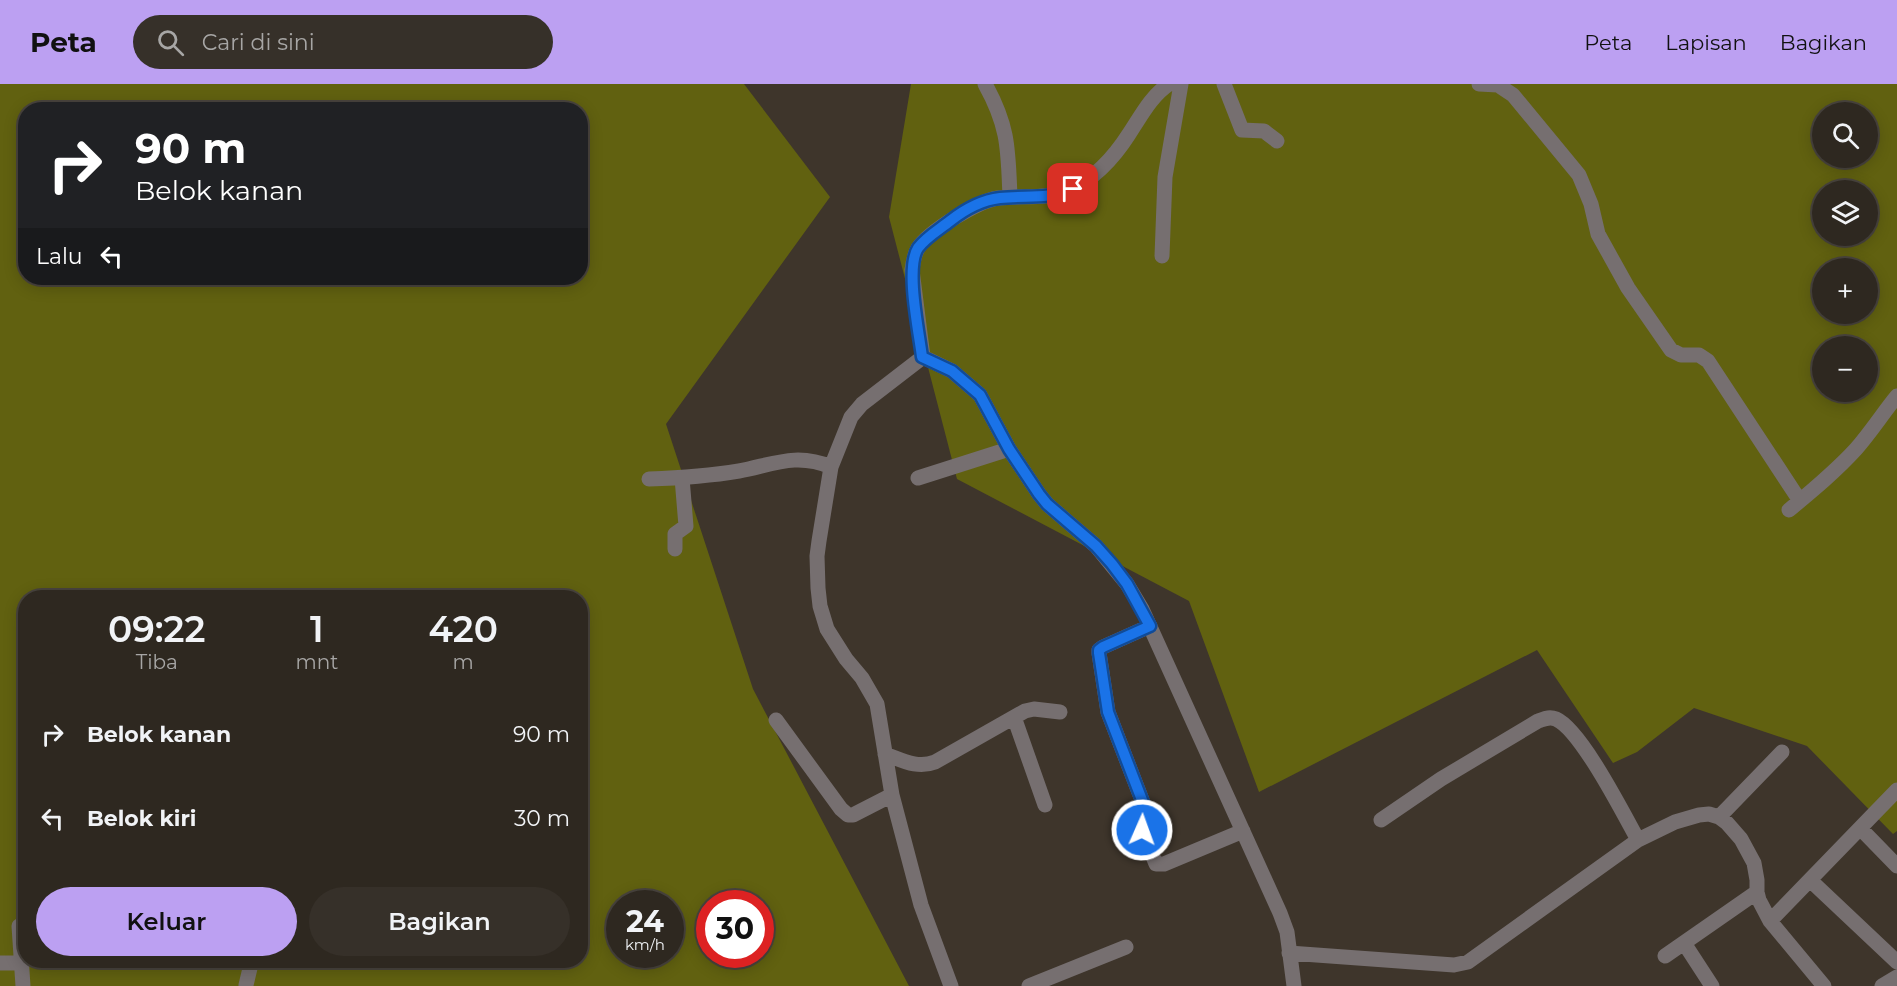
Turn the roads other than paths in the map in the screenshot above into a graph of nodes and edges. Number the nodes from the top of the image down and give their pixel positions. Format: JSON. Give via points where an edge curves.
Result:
{"nodes":[{"id":1,"x":985,"y":84,"type":"edge"},
{"id":2,"x":1169,"y":84,"type":"edge"},
{"id":3,"x":1181,"y":84,"type":"edge"},
{"id":4,"x":1224,"y":84,"type":"edge"},
{"id":5,"x":1479,"y":84,"type":"edge"},
{"id":6,"x":1277,"y":141,"type":"dead end"},
{"id":7,"x":1010,"y":197,"type":"junction"},
{"id":8,"x":1162,"y":255,"type":"dead end"},
{"id":9,"x":922,"y":357,"type":"junction"},
{"id":10,"x":1897,"y":396,"type":"edge"},
{"id":11,"x":1009,"y":449,"type":"junction"},
{"id":12,"x":831,"y":467,"type":"junction"},
{"id":13,"x":649,"y":478,"type":"dead end"},
{"id":14,"x":682,"y":478,"type":"junction"},
{"id":15,"x":918,"y":478,"type":"dead end"},
{"id":16,"x":675,"y":549,"type":"dead end"},
{"id":17,"x":1150,"y":626,"type":"junction"},
{"id":18,"x":1060,"y":712,"type":"dead end"},
{"id":19,"x":1014,"y":717,"type":"junction"},
{"id":20,"x":776,"y":720,"type":"dead end"},
{"id":21,"x":1782,"y":752,"type":"dead end"},
{"id":22,"x":885,"y":754,"type":"junction"},
{"id":23,"x":1897,"y":790,"type":"edge"},
{"id":24,"x":892,"y":795,"type":"junction"},
{"id":25,"x":1045,"y":805,"type":"dead end"},
{"id":26,"x":1719,"y":817,"type":"junction"},
{"id":27,"x":1380,"y":820,"type":"dead end"},
{"id":28,"x":1860,"y":828,"type":"junction"},
{"id":29,"x":1243,"y":831,"type":"junction"},
{"id":30,"x":1638,"y":840,"type":"junction"},
{"id":31,"x":1897,"y":866,"type":"edge"},
{"id":32,"x":1810,"y":880,"type":"junction"},
{"id":33,"x":1756,"y":892,"type":"junction"},
{"id":34,"x":1770,"y":921,"type":"junction"},
{"id":35,"x":1684,"y":943,"type":"junction"},
{"id":36,"x":1126,"y":947,"type":"dead end"},
{"id":37,"x":1289,"y":953,"type":"junction"},
{"id":38,"x":1665,"y":956,"type":"dead end"},
{"id":39,"x":1897,"y":962,"type":"edge"},
{"id":40,"x":0,"y":963,"type":"edge"},
{"id":41,"x":18,"y":963,"type":"edge"},
{"id":42,"x":22,"y":968,"type":"edge"},
{"id":43,"x":249,"y":968,"type":"edge"},
{"id":44,"x":1897,"y":977,"type":"edge"},
{"id":45,"x":1034,"y":985,"type":"edge"},
{"id":46,"x":23,"y":986,"type":"edge"},
{"id":47,"x":241,"y":986,"type":"edge"},
{"id":48,"x":951,"y":986,"type":"edge"},
{"id":49,"x":1294,"y":986,"type":"edge"},
{"id":50,"x":1712,"y":986,"type":"edge"},
{"id":51,"x":1824,"y":986,"type":"edge"},
{"id":52,"x":1882,"y":986,"type":"edge"}],
"edges":[{"from":1,"to":7,"type":"street","via":[[1005,129]]},
{"from":2,"to":7,"type":"street","via":[[1138,117],[1111,158],[1086,180],[1058,195]]},
{"from":3,"to":8,"type":"street","via":[[1165,177]]},
{"from":4,"to":6,"type":"street","via":[[1242,130],[1264,131]]},
{"from":5,"to":10,"type":"street","via":[[1498,86],[1513,95],[1579,175],[1598,234],[1628,288],[1671,350],[1681,356],[1705,358],[1795,505],[1828,478]]},
{"from":7,"to":9,"type":"street","via":[[969,209],[917,249],[912,276]]},
{"from":9,"to":11,"type":"street","via":[[952,371],[980,395]]},
{"from":9,"to":12,"type":"street","via":[[857,408]]},
{"from":11,"to":15,"type":"street"},
{"from":11,"to":17,"type":"street","via":[[1047,504],[1112,564]]},
{"from":12,"to":14,"type":"street","via":[[817,461],[788,460]]},
{"from":12,"to":22,"type":"street","via":[[817,556],[820,606],[827,629],[877,704]]},
{"from":13,"to":14,"type":"street"},
{"from":14,"to":16,"type":"street","via":[[686,526],[675,534]]},
{"from":17,"to":29,"type":"street"},
{"from":17,"to":29,"type":"street","via":[[1103,647],[1099,653],[1108,712],[1147,813],[1142,830],[1153,859],[1156,864],[1164,864]]},
{"from":18,"to":19,"type":"street","via":[[1034,709]]},
{"from":19,"to":22,"type":"street","via":[[929,764],[916,766]]},
{"from":19,"to":25,"type":"street"},
{"from":20,"to":24,"type":"street","via":[[848,815]]},
{"from":21,"to":26,"type":"street"},
{"from":22,"to":24,"type":"street"},
{"from":23,"to":28,"type":"street"},
{"from":24,"to":48,"type":"street","via":[[926,921]]},
{"from":26,"to":30,"type":"street","via":[[1687,817]]},
{"from":26,"to":33,"type":"street","via":[[1748,850],[1756,872]]},
{"from":27,"to":30,"type":"street","via":[[1538,721],[1554,718],[1585,750]]},
{"from":28,"to":31,"type":"street"},
{"from":28,"to":32,"type":"street"},
{"from":29,"to":37,"type":"street","via":[[1280,913]]},
{"from":30,"to":37,"type":"street","via":[[1468,962],[1454,965]]},
{"from":32,"to":34,"type":"street"},
{"from":32,"to":39,"type":"street"},
{"from":33,"to":34,"type":"street"},
{"from":33,"to":35,"type":"street"},
{"from":34,"to":51,"type":"street"},
{"from":35,"to":38,"type":"street"},
{"from":35,"to":50,"type":"street"},
{"from":36,"to":45,"type":"street"},
{"from":37,"to":49,"type":"street"},
{"from":40,"to":41,"type":"street"},
{"from":42,"to":46,"type":"street"},
{"from":43,"to":47,"type":"street"},
{"from":44,"to":52,"type":"street"}]}
